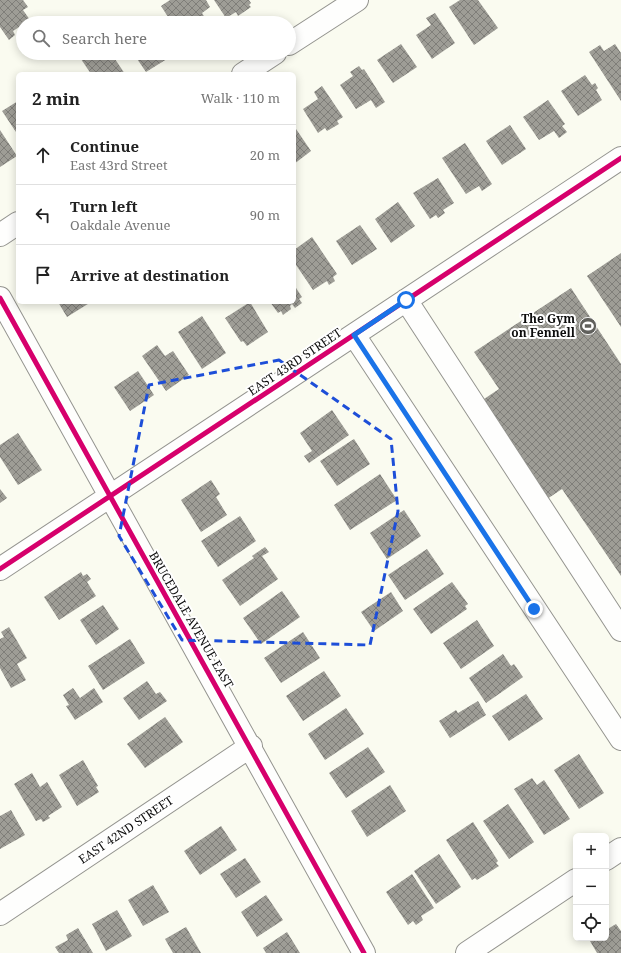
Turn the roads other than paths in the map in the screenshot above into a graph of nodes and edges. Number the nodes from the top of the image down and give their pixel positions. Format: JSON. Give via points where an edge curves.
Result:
{"nodes":[{"id":1,"x":357,"y":0,"type":"edge"},
{"id":2,"x":296,"y":39,"type":"edge"},
{"id":3,"x":264,"y":60,"type":"edge"},
{"id":4,"x":246,"y":72,"type":"edge"},
{"id":5,"x":621,"y":158,"type":"edge"},
{"id":6,"x":16,"y":224,"type":"edge"},
{"id":7,"x":0,"y":235,"type":"edge"},
{"id":8,"x":0,"y":298,"type":"edge"},
{"id":9,"x":406,"y":300,"type":"junction"},
{"id":10,"x":354,"y":335,"type":"junction"},
{"id":11,"x":109,"y":497,"type":"junction"},
{"id":12,"x":0,"y":569,"type":"edge"},
{"id":13,"x":621,"y":630,"type":"edge"},
{"id":14,"x":621,"y":739,"type":"edge"},
{"id":15,"x":251,"y":746,"type":"junction"},
{"id":16,"x":621,"y":849,"type":"edge"},
{"id":17,"x":609,"y":857,"type":"edge"},
{"id":18,"x":573,"y":882,"type":"edge"},
{"id":19,"x":0,"y":914,"type":"edge"},
{"id":20,"x":364,"y":953,"type":"edge"},
{"id":21,"x":467,"y":953,"type":"edge"}],
"edges":[{"from":1,"to":2,"type":"street"},
{"from":3,"to":4,"type":"street"},
{"from":5,"to":9,"type":"street","name":"EAST 43RD STREET"},
{"from":6,"to":7,"type":"street"},
{"from":8,"to":11,"type":"street","name":"BRUCEDALE AVENUE EAST"},
{"from":9,"to":10,"type":"street","name":"EAST 43RD STREET"},
{"from":9,"to":13,"type":"street"},
{"from":10,"to":11,"type":"street","name":"EAST 43RD STREET"},
{"from":10,"to":14,"type":"street"},
{"from":11,"to":12,"type":"street","name":"EAST 43RD STREET"},
{"from":11,"to":15,"type":"street","name":"BRUCEDALE AVENUE EAST"},
{"from":15,"to":19,"type":"street","name":"EAST 42ND STREET"},
{"from":15,"to":20,"type":"street","name":"BRUCEDALE AVENUE EAST"},
{"from":16,"to":17,"type":"street"},
{"from":18,"to":21,"type":"street"}]}
